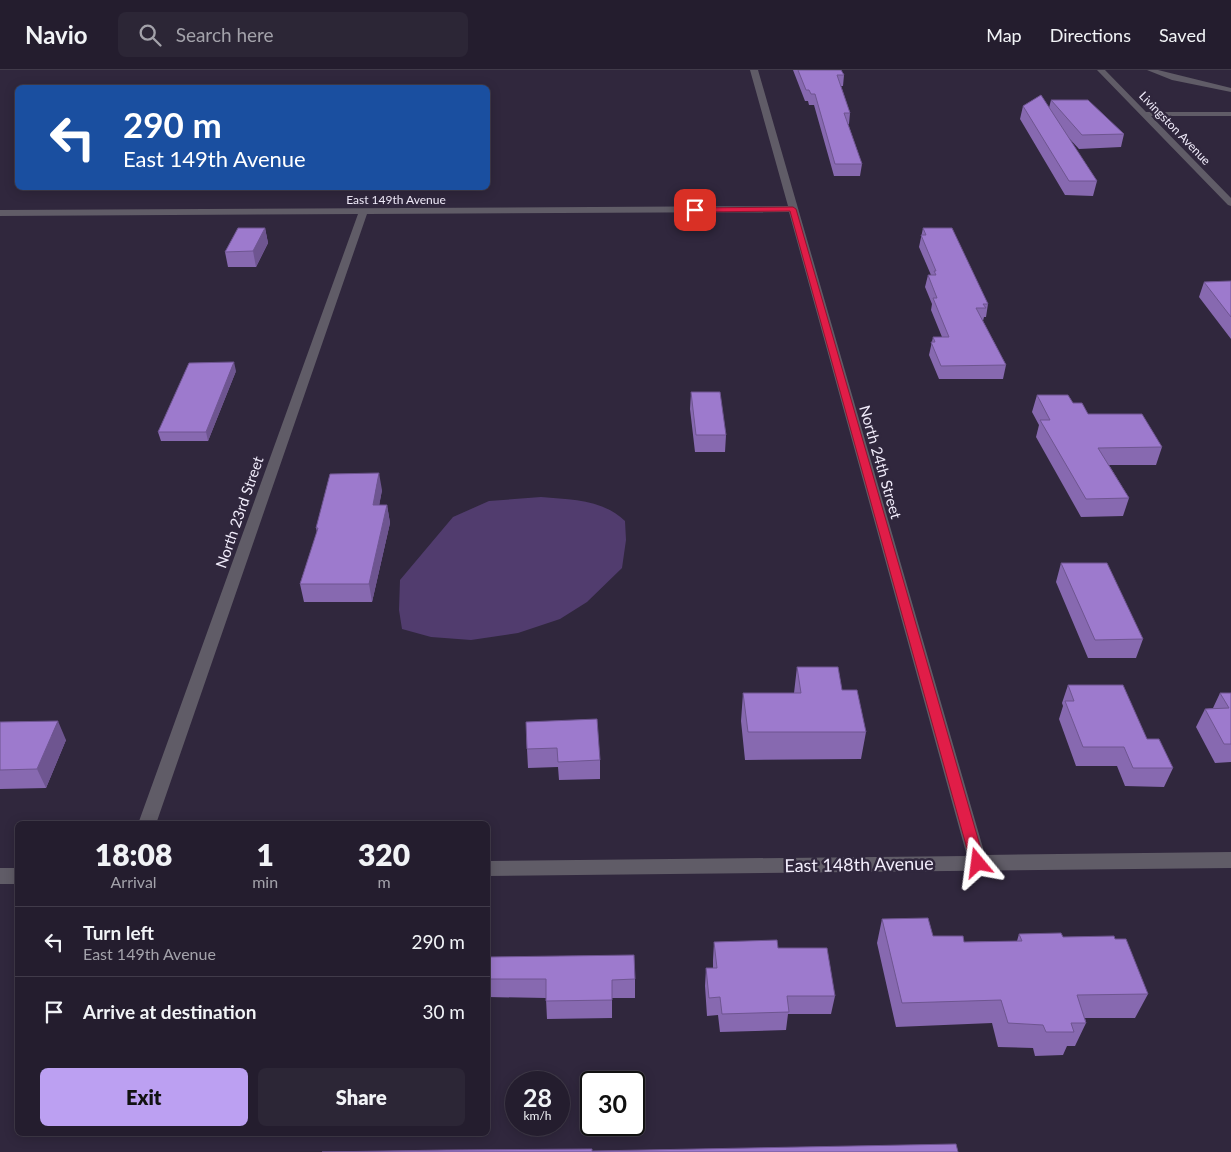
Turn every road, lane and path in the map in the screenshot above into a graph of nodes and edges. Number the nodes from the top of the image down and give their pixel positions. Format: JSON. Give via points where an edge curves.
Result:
{"nodes":[{"id":1,"x":754,"y":70,"type":"edge"},
{"id":2,"x":1101,"y":70,"type":"edge"},
{"id":3,"x":1151,"y":70,"type":"edge"},
{"id":4,"x":1231,"y":90,"type":"edge"},
{"id":5,"x":1144,"y":114,"type":"junction"},
{"id":6,"x":1231,"y":114,"type":"edge"},
{"id":7,"x":1231,"y":203,"type":"edge"},
{"id":8,"x":793,"y":209,"type":"junction"},
{"id":9,"x":363,"y":212,"type":"junction"},
{"id":10,"x":0,"y":213,"type":"edge"},
{"id":11,"x":147,"y":821,"type":"edge"},
{"id":12,"x":1231,"y":860,"type":"edge"},
{"id":13,"x":978,"y":863,"type":"junction"},
{"id":14,"x":490,"y":869,"type":"edge"},
{"id":15,"x":0,"y":876,"type":"edge"},
{"id":16,"x":15,"y":876,"type":"edge"}],
"edges":[{"from":1,"to":8,"type":"street","name":"North 24th Street"},
{"from":2,"to":5,"type":"street","name":"Livingston Avenue"},
{"from":3,"to":4,"type":"street"},
{"from":5,"to":6,"type":"street"},
{"from":5,"to":7,"type":"street","name":"Livingston Avenue"},
{"from":8,"to":9,"type":"street","name":"East 149th Avenue"},
{"from":8,"to":13,"type":"street","name":"North 24th Street"},
{"from":9,"to":10,"type":"street","name":"East 149th Avenue"},
{"from":9,"to":11,"type":"street","name":"North 23rd Street"},
{"from":12,"to":13,"type":"street","name":"East 148th Avenue"},
{"from":13,"to":14,"type":"street","name":"East 148th Avenue"},
{"from":15,"to":16,"type":"street"}]}
